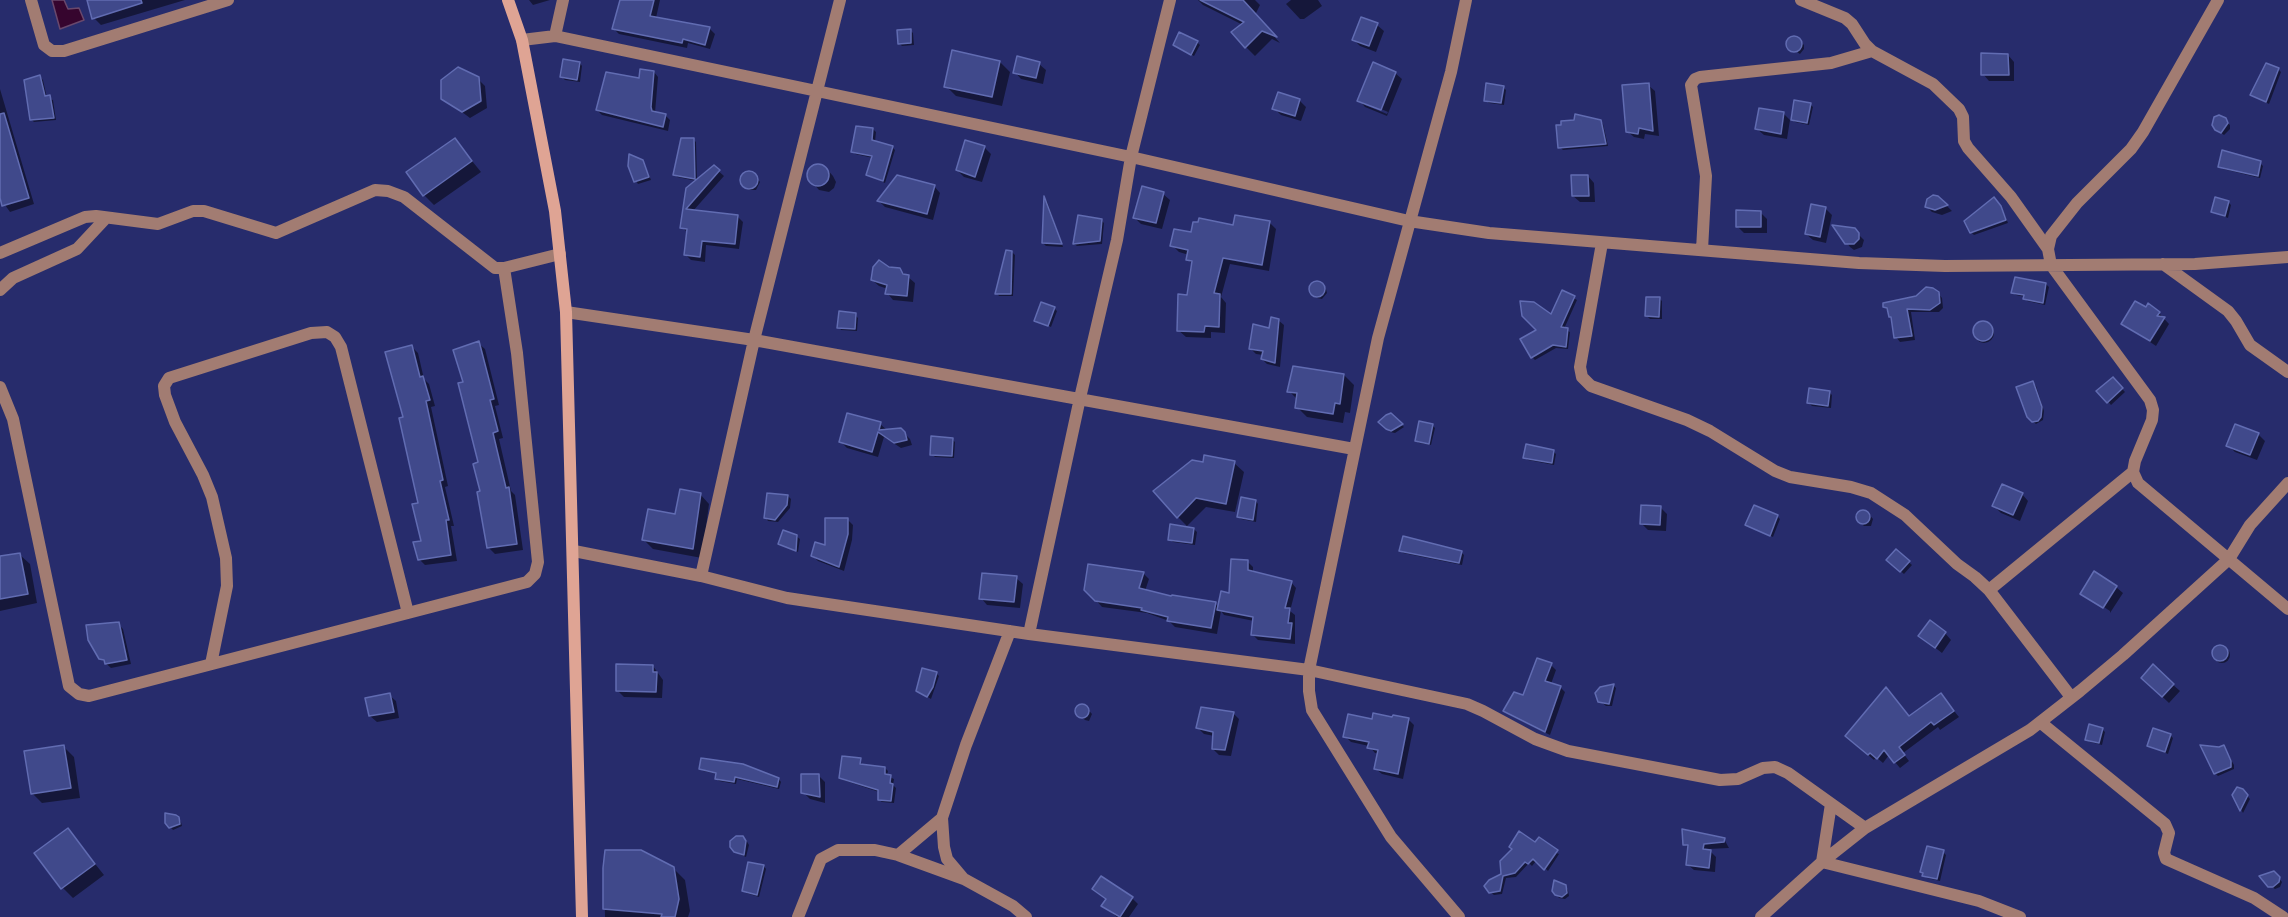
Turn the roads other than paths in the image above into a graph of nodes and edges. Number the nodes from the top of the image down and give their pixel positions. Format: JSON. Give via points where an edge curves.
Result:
{"nodes":[{"id":1,"x":31,"y":0,"type":"edge"},
{"id":2,"x":228,"y":0,"type":"edge"},
{"id":3,"x":508,"y":0,"type":"edge"},
{"id":4,"x":563,"y":0,"type":"edge"},
{"id":5,"x":840,"y":0,"type":"edge"},
{"id":6,"x":1170,"y":0,"type":"edge"},
{"id":7,"x":1466,"y":0,"type":"edge"},
{"id":8,"x":1801,"y":0,"type":"edge"},
{"id":9,"x":2218,"y":0,"type":"edge"},
{"id":10,"x":555,"y":36,"type":"junction"},
{"id":11,"x":522,"y":40,"type":"junction"},
{"id":12,"x":1872,"y":51,"type":"junction"},
{"id":13,"x":816,"y":92,"type":"junction"},
{"id":14,"x":1131,"y":157,"type":"junction"},
{"id":15,"x":106,"y":218,"type":"junction"},
{"id":16,"x":1409,"y":221,"type":"junction"},
{"id":17,"x":1602,"y":243,"type":"junction"},
{"id":18,"x":2049,"y":249,"type":"junction"},
{"id":19,"x":1702,"y":250,"type":"junction"},
{"id":20,"x":0,"y":254,"type":"edge"},
{"id":21,"x":560,"y":254,"type":"junction"},
{"id":22,"x":2288,"y":257,"type":"edge"},
{"id":23,"x":2163,"y":264,"type":"junction"},
{"id":24,"x":2051,"y":266,"type":"junction"},
{"id":25,"x":504,"y":268,"type":"junction"},
{"id":26,"x":0,"y":290,"type":"edge"},
{"id":27,"x":566,"y":312,"type":"junction"},
{"id":28,"x":754,"y":340,"type":"junction"},
{"id":29,"x":2288,"y":372,"type":"edge"},
{"id":30,"x":0,"y":387,"type":"edge"},
{"id":31,"x":1080,"y":398,"type":"junction"},
{"id":32,"x":1354,"y":448,"type":"junction"},
{"id":33,"x":2133,"y":472,"type":"junction"},
{"id":34,"x":2288,"y":483,"type":"edge"},
{"id":35,"x":573,"y":551,"type":"junction"},
{"id":36,"x":2229,"y":559,"type":"junction"},
{"id":37,"x":701,"y":576,"type":"junction"},
{"id":38,"x":1989,"y":590,"type":"junction"},
{"id":39,"x":2288,"y":609,"type":"edge"},
{"id":40,"x":408,"y":613,"type":"junction"},
{"id":41,"x":1010,"y":631,"type":"junction"},
{"id":42,"x":1029,"y":634,"type":"junction"},
{"id":43,"x":212,"y":664,"type":"junction"},
{"id":44,"x":1309,"y":670,"type":"junction"},
{"id":45,"x":2071,"y":697,"type":"junction"},
{"id":46,"x":2040,"y":722,"type":"junction"},
{"id":47,"x":1831,"y":804,"type":"junction"},
{"id":48,"x":942,"y":818,"type":"junction"},
{"id":49,"x":1865,"y":828,"type":"junction"},
{"id":50,"x":898,"y":855,"type":"junction"},
{"id":51,"x":1822,"y":862,"type":"junction"},
{"id":52,"x":964,"y":879,"type":"junction"},
{"id":53,"x":582,"y":917,"type":"edge"},
{"id":54,"x":798,"y":917,"type":"edge"},
{"id":55,"x":1026,"y":917,"type":"edge"},
{"id":56,"x":1459,"y":917,"type":"edge"},
{"id":57,"x":1761,"y":917,"type":"edge"},
{"id":58,"x":2020,"y":917,"type":"edge"},
{"id":59,"x":2283,"y":917,"type":"edge"}],
"edges":[{"from":1,"to":2,"type":"street","via":[[44,45],[52,51],[64,51]]},
{"from":3,"to":11,"type":"main road"},
{"from":4,"to":10,"type":"street"},
{"from":5,"to":13,"type":"street"},
{"from":6,"to":14,"type":"street"},
{"from":7,"to":16,"type":"street","via":[[1451,72]]},
{"from":8,"to":12,"type":"street","via":[[1845,18]]},
{"from":9,"to":18,"type":"street","via":[[2143,132],[2077,203],[2051,236]]},
{"from":10,"to":11,"type":"street"},
{"from":10,"to":13,"type":"street"},
{"from":11,"to":21,"type":"main road"},
{"from":12,"to":18,"type":"street","via":[[1933,84],[1959,109],[1968,148]]},
{"from":12,"to":19,"type":"street","via":[[1831,63],[1695,80],[1691,86],[1706,176]]},
{"from":13,"to":14,"type":"street"},
{"from":13,"to":28,"type":"street"},
{"from":14,"to":16,"type":"street"},
{"from":14,"to":31,"type":"street","via":[[1117,240]]},
{"from":15,"to":20,"type":"street","via":[[86,217]]},
{"from":15,"to":25,"type":"street","via":[[158,224],[204,211],[276,233],[375,190],[388,191],[404,197],[495,268]]},
{"from":15,"to":26,"type":"street","via":[[77,249],[13,278]]},
{"from":16,"to":17,"type":"street"},
{"from":16,"to":32,"type":"street"},
{"from":17,"to":19,"type":"street"},
{"from":17,"to":38,"type":"street","via":[[1580,367],[1582,377],[1591,386],[1687,420],[1790,477],[1870,494],[1905,515]]},
{"from":18,"to":24,"type":"street"},
{"from":19,"to":24,"type":"street","via":[[1858,264]]},
{"from":21,"to":25,"type":"street"},
{"from":21,"to":27,"type":"main road"},
{"from":22,"to":23,"type":"street"},
{"from":23,"to":24,"type":"street"},
{"from":23,"to":29,"type":"street","via":[[2228,311],[2250,345]]},
{"from":24,"to":33,"type":"street","via":[[2150,400],[2152,420]]},
{"from":25,"to":40,"type":"street","via":[[538,562],[535,574],[527,582]]},
{"from":27,"to":28,"type":"street"},
{"from":27,"to":35,"type":"main road"},
{"from":28,"to":31,"type":"street"},
{"from":28,"to":37,"type":"street"},
{"from":30,"to":43,"type":"street","via":[[13,419],[69,686],[89,696]]},
{"from":31,"to":32,"type":"street"},
{"from":31,"to":42,"type":"street"},
{"from":32,"to":44,"type":"street"},
{"from":33,"to":36,"type":"street","via":[[2138,483]]},
{"from":33,"to":38,"type":"street"},
{"from":34,"to":36,"type":"street","via":[[2250,525]]},
{"from":35,"to":37,"type":"street"},
{"from":35,"to":53,"type":"main road"},
{"from":36,"to":39,"type":"street"},
{"from":36,"to":45,"type":"street"},
{"from":37,"to":41,"type":"street","via":[[787,598]]},
{"from":38,"to":45,"type":"street"},
{"from":40,"to":43,"type":"street"},
{"from":40,"to":43,"type":"street","via":[[341,347],[327,332],[311,333],[169,378],[164,386],[175,422],[212,497],[226,558],[227,586]]},
{"from":41,"to":42,"type":"street"},
{"from":41,"to":48,"type":"street"},
{"from":42,"to":44,"type":"street"},
{"from":44,"to":47,"type":"street","via":[[1467,704],[1535,739],[1568,751],[1730,781],[1775,767]]},
{"from":44,"to":56,"type":"street","via":[[1312,710],[1391,837]]},
{"from":45,"to":46,"type":"street"},
{"from":46,"to":49,"type":"street"},
{"from":46,"to":59,"type":"street","via":[[2165,824],[2169,833],[2166,860],[2254,898]]},
{"from":47,"to":49,"type":"street"},
{"from":47,"to":51,"type":"street"},
{"from":48,"to":50,"type":"street"},
{"from":48,"to":52,"type":"street","via":[[947,859]]},
{"from":49,"to":51,"type":"street"},
{"from":50,"to":52,"type":"street"},
{"from":50,"to":54,"type":"street","via":[[875,850],[838,850],[827,854],[821,859]]},
{"from":51,"to":57,"type":"street"},
{"from":51,"to":58,"type":"street","via":[[1979,901]]},
{"from":52,"to":55,"type":"street"}]}
